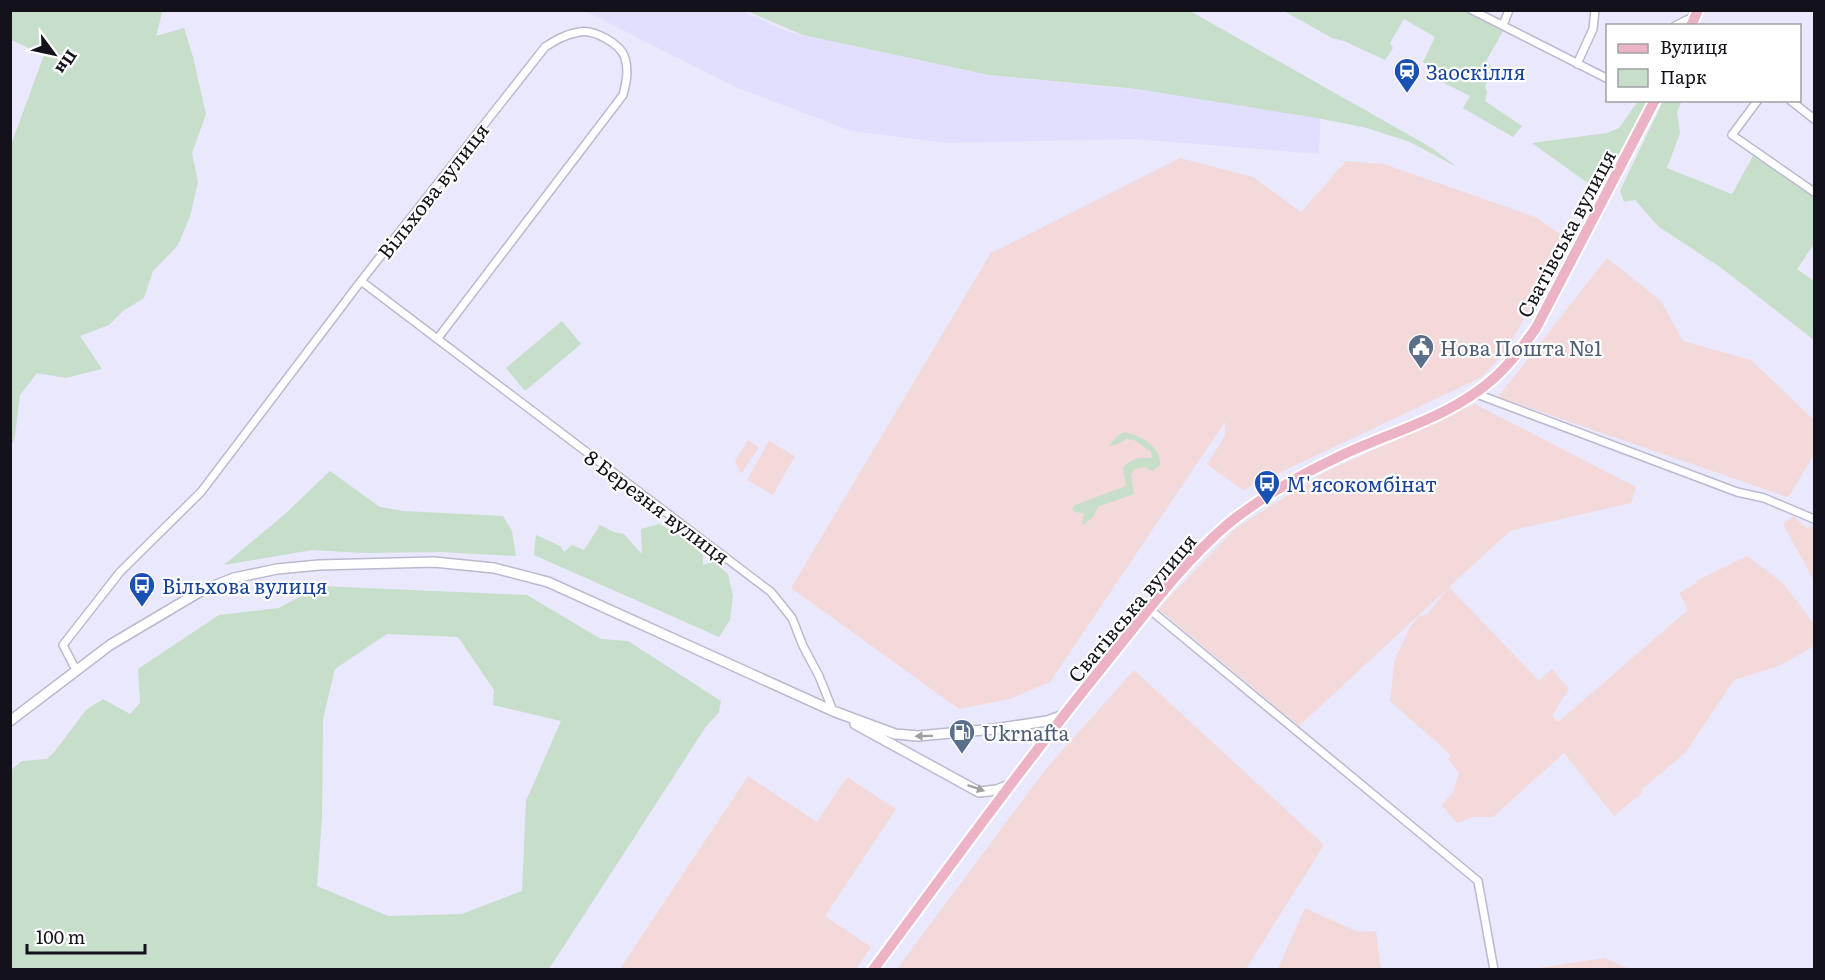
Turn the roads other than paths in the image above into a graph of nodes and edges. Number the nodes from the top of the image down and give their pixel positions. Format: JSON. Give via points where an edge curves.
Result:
{"nodes":[{"id":1,"x":1472,"y":10,"type":"edge"},
{"id":2,"x":1509,"y":10,"type":"edge"},
{"id":3,"x":1595,"y":10,"type":"edge"},
{"id":4,"x":1695,"y":17,"type":"edge"},
{"id":5,"x":1679,"y":24,"type":"edge"},
{"id":6,"x":1503,"y":25,"type":"junction"},
{"id":7,"x":1578,"y":64,"type":"junction"},
{"id":8,"x":1606,"y":78,"type":"edge"},
{"id":9,"x":1654,"y":102,"type":"edge"},
{"id":10,"x":1757,"y":102,"type":"edge"},
{"id":11,"x":1793,"y":102,"type":"edge"},
{"id":12,"x":1815,"y":119,"type":"edge"},
{"id":13,"x":1815,"y":192,"type":"edge"},
{"id":14,"x":361,"y":281,"type":"junction"},
{"id":15,"x":438,"y":338,"type":"junction"},
{"id":16,"x":1473,"y":393,"type":"junction"},
{"id":17,"x":1815,"y":519,"type":"edge"},
{"id":18,"x":1149,"y":609,"type":"junction"},
{"id":19,"x":76,"y":670,"type":"junction"},
{"id":20,"x":832,"y":711,"type":"junction"},
{"id":21,"x":1064,"y":715,"type":"junction"},
{"id":22,"x":10,"y":721,"type":"edge"},
{"id":23,"x":1010,"y":785,"type":"junction"},
{"id":24,"x":873,"y":969,"type":"edge"},
{"id":25,"x":1494,"y":969,"type":"edge"}],
"edges":[{"from":1,"to":6,"type":"street"},
{"from":2,"to":6,"type":"street"},
{"from":3,"to":7,"type":"street","via":[[1593,29]]},
{"from":4,"to":5,"type":"street"},
{"from":6,"to":7,"type":"street"},
{"from":7,"to":8,"type":"street"},
{"from":9,"to":16,"type":"main road","name":"Сватівська вулиця","via":[[1536,328],[1493,379]]},
{"from":10,"to":13,"type":"street","via":[[1732,135]]},
{"from":11,"to":12,"type":"street"},
{"from":14,"to":15,"type":"street","name":"8 Березня вулиця"},
{"from":14,"to":15,"type":"street","name":"Вільхова вулиця","via":[[545,47],[582,31],[597,34],[615,45],[625,57],[628,78],[623,95]]},
{"from":14,"to":19,"type":"street","name":"Вільхова вулиця","via":[[201,492],[120,572],[63,645]]},
{"from":15,"to":20,"type":"street","name":"8 Березня вулиця","via":[[771,592],[792,618]]},
{"from":16,"to":17,"type":"street"},
{"from":16,"to":18,"type":"main road","name":"Сватівська вулиця","via":[[1431,418],[1338,456],[1261,500],[1185,565]]},
{"from":18,"to":21,"type":"main road","name":"Сватівська вулиця"},
{"from":18,"to":25,"type":"street","via":[[1478,881]]},
{"from":19,"to":20,"type":"street","via":[[167,609],[234,578],[319,565],[434,562],[494,568],[548,582]]},
{"from":19,"to":22,"type":"street"},
{"from":21,"to":20,"type":"street","one_way":true,"via":[[1047,721],[918,736],[895,734]]},
{"from":20,"to":23,"type":"street","one_way":true,"via":[[979,792]]},
{"from":21,"to":23,"type":"main road","name":"Сватівська вулиця"},
{"from":23,"to":24,"type":"main road","name":"Сватівська вулиця"}]}
